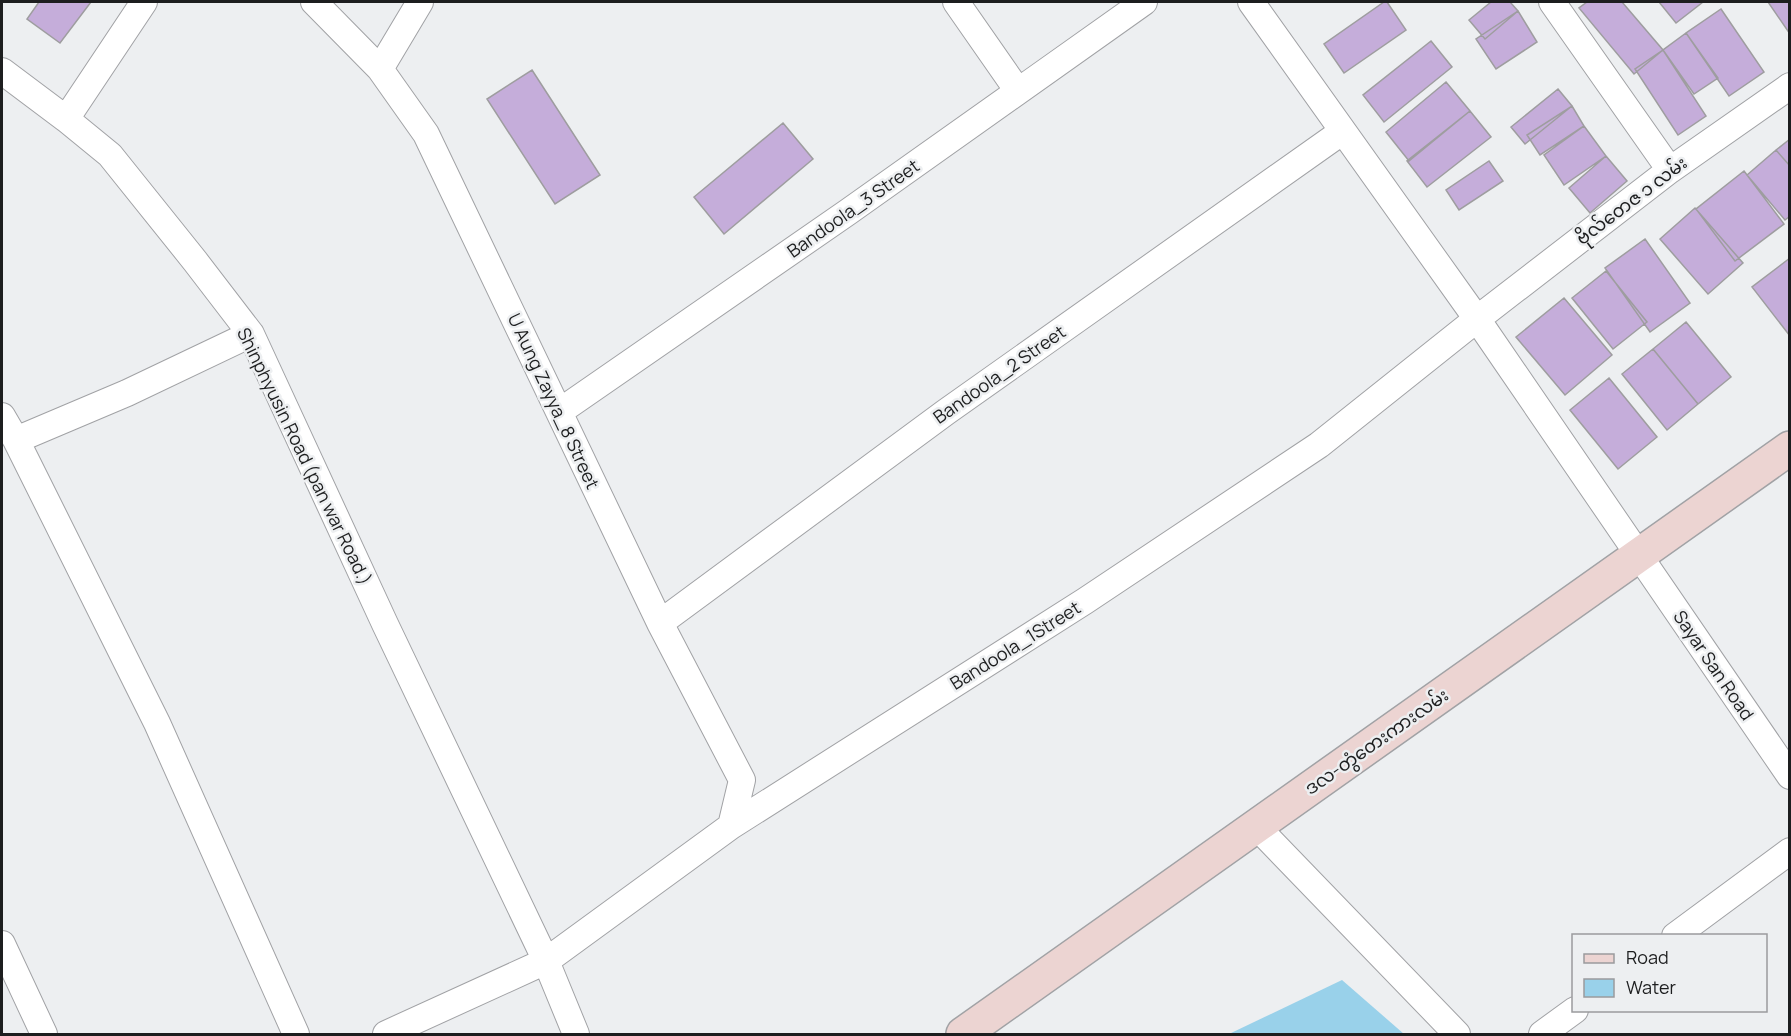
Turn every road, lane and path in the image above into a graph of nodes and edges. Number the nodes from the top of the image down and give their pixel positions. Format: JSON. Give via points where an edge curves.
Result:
{"nodes":[{"id":1,"x":144,"y":2,"type":"edge"},
{"id":2,"x":314,"y":2,"type":"edge"},
{"id":3,"x":420,"y":2,"type":"edge"},
{"id":4,"x":956,"y":2,"type":"edge"},
{"id":5,"x":1144,"y":2,"type":"edge"},
{"id":6,"x":1251,"y":2,"type":"edge"},
{"id":7,"x":1552,"y":2,"type":"edge"},
{"id":8,"x":380,"y":69,"type":"junction"},
{"id":9,"x":2,"y":71,"type":"edge"},
{"id":10,"x":1790,"y":86,"type":"edge"},
{"id":11,"x":1018,"y":91,"type":"junction"},
{"id":12,"x":66,"y":119,"type":"junction"},
{"id":13,"x":1343,"y":130,"type":"junction"},
{"id":14,"x":1670,"y":170,"type":"junction"},
{"id":15,"x":1477,"y":319,"type":"junction"},
{"id":16,"x":250,"y":334,"type":"junction"},
{"id":17,"x":559,"y":412,"type":"junction"},
{"id":18,"x":2,"y":416,"type":"edge"},
{"id":19,"x":16,"y":440,"type":"junction"},
{"id":20,"x":1790,"y":448,"type":"edge"},
{"id":21,"x":1639,"y":554,"type":"junction"},
{"id":22,"x":660,"y":623,"type":"junction"},
{"id":23,"x":1790,"y":776,"type":"edge"},
{"id":24,"x":731,"y":826,"type":"junction"},
{"id":25,"x":1256,"y":826,"type":"junction"},
{"id":26,"x":1790,"y":851,"type":"edge"},
{"id":27,"x":1678,"y":934,"type":"edge"},
{"id":28,"x":2,"y":944,"type":"edge"},
{"id":29,"x":546,"y":961,"type":"junction"},
{"id":30,"x":8,"y":974,"type":"edge"},
{"id":31,"x":1574,"y":1012,"type":"edge"},
{"id":32,"x":44,"y":1035,"type":"edge"},
{"id":33,"x":296,"y":1035,"type":"edge"},
{"id":34,"x":386,"y":1035,"type":"edge"},
{"id":35,"x":576,"y":1035,"type":"edge"},
{"id":36,"x":963,"y":1035,"type":"edge"},
{"id":37,"x":1457,"y":1035,"type":"edge"},
{"id":38,"x":1542,"y":1035,"type":"edge"}],
"edges":[{"from":1,"to":12,"type":"street"},
{"from":2,"to":8,"type":"street","name":"U Aung Zayya_8 Street"},
{"from":3,"to":8,"type":"street"},
{"from":4,"to":11,"type":"street"},
{"from":5,"to":11,"type":"street","name":"Bandoola_3 Street"},
{"from":6,"to":13,"type":"street","name":"Sayar San Road"},
{"from":7,"to":14,"type":"street"},
{"from":8,"to":17,"type":"street","name":"U Aung Zayya_8 Street","via":[[426,134]]},
{"from":9,"to":12,"type":"street","name":"Shinphyusin Road (pan war Road.)"},
{"from":10,"to":14,"type":"street","name":"ဗိုလ်တေဇ ၁ လမ်း"},
{"from":11,"to":17,"type":"street","name":"Bandoola_3 Street"},
{"from":12,"to":16,"type":"street","name":"Shinphyusin Road (pan war Road.)","via":[[110,155]]},
{"from":13,"to":15,"type":"street","name":"Sayar San Road"},
{"from":13,"to":22,"type":"street","name":"Bandoola_2 Street","via":[[946,412]]},
{"from":14,"to":15,"type":"street","name":"ဗိုလ်တေဇ ၁ လမ်း"},
{"from":15,"to":21,"type":"street","name":"Sayar San Road"},
{"from":15,"to":24,"type":"street","name":"Bandoola_1Street","via":[[1319,445],[1085,601]]},
{"from":16,"to":19,"type":"street"},
{"from":16,"to":29,"type":"street","name":"Shinphyusin Road (pan war Road.)"},
{"from":17,"to":22,"type":"street","name":"U Aung Zayya_8 Street"},
{"from":18,"to":19,"type":"street"},
{"from":19,"to":33,"type":"street","via":[[157,723]]},
{"from":20,"to":21,"type":"main road","name":"ဒလ-တွံတေးကားလမ်း"},
{"from":21,"to":23,"type":"street","name":"Sayar San Road"},
{"from":21,"to":25,"type":"main road","name":"ဒလ-တွံတေးကားလမ်း"},
{"from":22,"to":24,"type":"street","name":"U Aung Zayya_8 Street","via":[[742,780]]},
{"from":24,"to":29,"type":"street","name":"Bandoola_1Street"},
{"from":25,"to":36,"type":"main road","name":"ဒလ-တွံတေးကားလမ်း"},
{"from":25,"to":37,"type":"street"},
{"from":26,"to":27,"type":"street"},
{"from":28,"to":30,"type":"street"},
{"from":29,"to":34,"type":"street","name":"Bandoola_1Street"},
{"from":29,"to":35,"type":"street","name":"Shinphyusin Road (pan war Road.)"},
{"from":30,"to":32,"type":"street"},
{"from":31,"to":38,"type":"street"}]}
